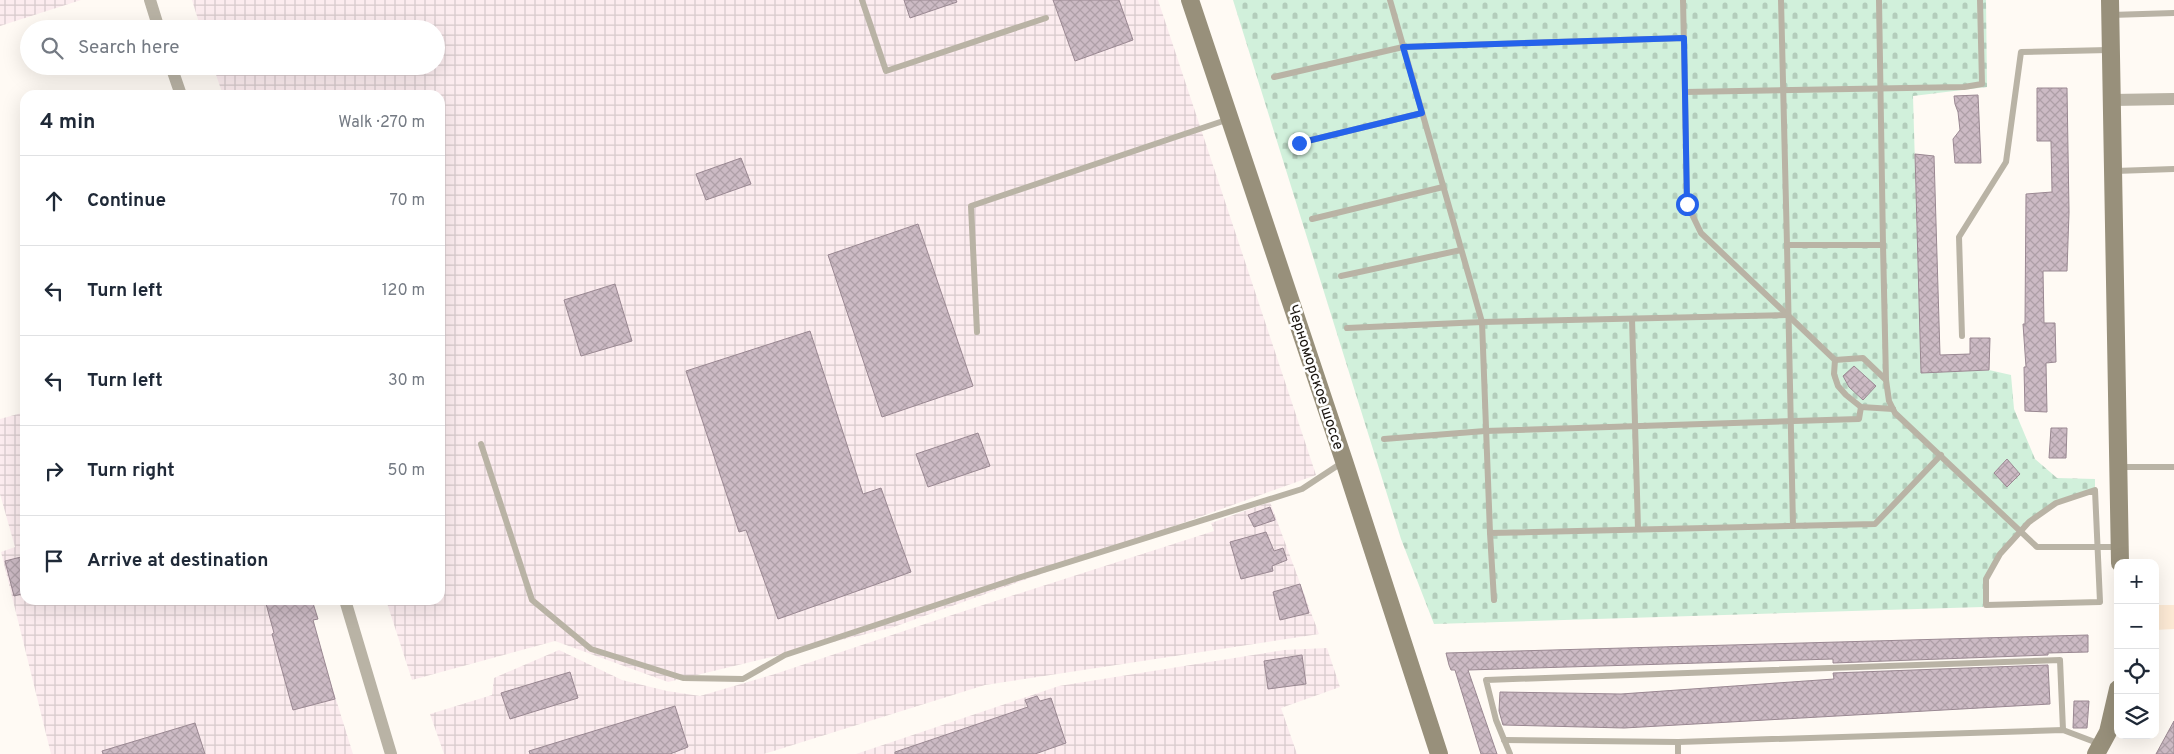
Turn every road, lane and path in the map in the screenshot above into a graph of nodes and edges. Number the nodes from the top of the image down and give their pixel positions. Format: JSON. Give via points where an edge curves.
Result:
{"nodes":[{"id":1,"x":150,"y":0,"type":"edge"},
{"id":2,"x":862,"y":0,"type":"edge"},
{"id":3,"x":1190,"y":0,"type":"edge"},
{"id":4,"x":1390,"y":0,"type":"edge"},
{"id":5,"x":1683,"y":0,"type":"edge"},
{"id":6,"x":1782,"y":0,"type":"edge"},
{"id":7,"x":1879,"y":0,"type":"edge"},
{"id":8,"x":1980,"y":0,"type":"edge"},
{"id":9,"x":2110,"y":7,"type":"edge"},
{"id":10,"x":2174,"y":13,"type":"edge"},
{"id":11,"x":1046,"y":18,"type":"dead end"},
{"id":12,"x":156,"y":20,"type":"edge"},
{"id":13,"x":1684,"y":38,"type":"junction"},
{"id":14,"x":1403,"y":47,"type":"junction"},
{"id":15,"x":2111,"y":50,"type":"junction"},
{"id":16,"x":175,"y":75,"type":"edge"},
{"id":17,"x":1274,"y":77,"type":"dead end"},
{"id":18,"x":1881,"y":89,"type":"junction"},
{"id":19,"x":179,"y":90,"type":"edge"},
{"id":20,"x":1783,"y":91,"type":"junction"},
{"id":21,"x":1685,"y":92,"type":"junction"},
{"id":22,"x":2174,"y":99,"type":"edge"},
{"id":23,"x":2112,"y":100,"type":"junction"},
{"id":24,"x":1422,"y":113,"type":"junction"},
{"id":25,"x":1230,"y":119,"type":"junction"},
{"id":26,"x":1299,"y":143,"type":"dead end"},
{"id":27,"x":2174,"y":169,"type":"edge"},
{"id":28,"x":2114,"y":171,"type":"junction"},
{"id":29,"x":1443,"y":187,"type":"junction"},
{"id":30,"x":1312,"y":219,"type":"dead end"},
{"id":31,"x":1787,"y":245,"type":"junction"},
{"id":32,"x":1883,"y":245,"type":"junction"},
{"id":33,"x":1461,"y":250,"type":"junction"},
{"id":34,"x":1341,"y":276,"type":"dead end"},
{"id":35,"x":1788,"y":315,"type":"junction"},
{"id":36,"x":1632,"y":319,"type":"junction"},
{"id":37,"x":1482,"y":322,"type":"junction"},
{"id":38,"x":1347,"y":328,"type":"dead end"},
{"id":39,"x":977,"y":332,"type":"dead end"},
{"id":40,"x":1962,"y":336,"type":"dead end"},
{"id":41,"x":1835,"y":360,"type":"junction"},
{"id":42,"x":1886,"y":380,"type":"junction"},
{"id":43,"x":1861,"y":407,"type":"junction"},
{"id":44,"x":1893,"y":409,"type":"junction"},
{"id":45,"x":1789,"y":421,"type":"junction"},
{"id":46,"x":1635,"y":426,"type":"junction"},
{"id":47,"x":1485,"y":431,"type":"junction"},
{"id":48,"x":1384,"y":439,"type":"dead end"},
{"id":49,"x":481,"y":444,"type":"dead end"},
{"id":50,"x":1941,"y":455,"type":"junction"},
{"id":51,"x":1344,"y":461,"type":"junction"},
{"id":52,"x":2119,"y":467,"type":"junction"},
{"id":53,"x":2174,"y":467,"type":"edge"},
{"id":54,"x":1793,"y":526,"type":"junction"},
{"id":55,"x":1638,"y":529,"type":"junction"},
{"id":56,"x":1490,"y":532,"type":"junction"},
{"id":57,"x":2021,"y":532,"type":"junction"},
{"id":58,"x":2098,"y":547,"type":"junction"},
{"id":59,"x":2120,"y":555,"type":"edge"},
{"id":60,"x":1494,"y":600,"type":"dead end"},
{"id":61,"x":346,"y":605,"type":"edge"},
{"id":62,"x":2117,"y":694,"type":"edge"},
{"id":63,"x":2062,"y":730,"type":"junction"},
{"id":64,"x":1504,"y":740,"type":"junction"},
{"id":65,"x":1678,"y":742,"type":"junction"},
{"id":66,"x":2099,"y":749,"type":"edge"},
{"id":67,"x":391,"y":754,"type":"edge"},
{"id":68,"x":1439,"y":754,"type":"edge"},
{"id":69,"x":1510,"y":754,"type":"edge"},
{"id":70,"x":1678,"y":754,"type":"edge"}],
"edges":[{"from":1,"to":12,"type":"street"},
{"from":2,"to":11,"type":"lane","via":[[886,71]]},
{"from":3,"to":25,"type":"main road","name":"Черноморское шоссе"},
{"from":4,"to":14,"type":"lane"},
{"from":5,"to":13,"type":"lane"},
{"from":6,"to":20,"type":"lane"},
{"from":7,"to":18,"type":"lane"},
{"from":8,"to":18,"type":"lane","via":[[1982,84]]},
{"from":9,"to":10,"type":"lane"},
{"from":9,"to":15,"type":"main road"},
{"from":13,"to":14,"type":"lane"},
{"from":13,"to":21,"type":"lane"},
{"from":14,"to":17,"type":"lane"},
{"from":14,"to":24,"type":"lane"},
{"from":15,"to":23,"type":"main road"},
{"from":15,"to":40,"type":"lane","via":[[2021,52],[2006,162],[1959,237]]},
{"from":16,"to":19,"type":"street"},
{"from":18,"to":20,"type":"lane"},
{"from":18,"to":32,"type":"lane"},
{"from":20,"to":21,"type":"lane"},
{"from":20,"to":31,"type":"lane"},
{"from":21,"to":35,"type":"lane","via":[[1687,204],[1701,233]]},
{"from":22,"to":23,"type":"street"},
{"from":23,"to":28,"type":"main road"},
{"from":24,"to":26,"type":"lane"},
{"from":24,"to":29,"type":"lane"},
{"from":25,"to":39,"type":"lane","via":[[971,206]]},
{"from":25,"to":51,"type":"main road","name":"Черноморское шоссе"},
{"from":27,"to":28,"type":"lane"},
{"from":28,"to":52,"type":"main road"},
{"from":29,"to":30,"type":"lane"},
{"from":29,"to":33,"type":"lane"},
{"from":31,"to":32,"type":"lane"},
{"from":31,"to":35,"type":"lane"},
{"from":32,"to":42,"type":"lane"},
{"from":33,"to":34,"type":"lane"},
{"from":33,"to":37,"type":"lane"},
{"from":35,"to":36,"type":"lane"},
{"from":35,"to":41,"type":"lane"},
{"from":35,"to":45,"type":"lane"},
{"from":36,"to":37,"type":"lane"},
{"from":36,"to":46,"type":"lane"},
{"from":37,"to":38,"type":"lane"},
{"from":37,"to":47,"type":"lane"},
{"from":41,"to":42,"type":"lane","via":[[1863,358]]},
{"from":41,"to":43,"type":"lane","via":[[1834,374],[1838,386]]},
{"from":42,"to":44,"type":"lane"},
{"from":43,"to":44,"type":"lane"},
{"from":43,"to":45,"type":"lane","via":[[1858,419]]},
{"from":44,"to":50,"type":"lane"},
{"from":45,"to":46,"type":"lane"},
{"from":45,"to":54,"type":"lane"},
{"from":46,"to":47,"type":"lane"},
{"from":46,"to":55,"type":"lane"},
{"from":47,"to":48,"type":"lane"},
{"from":47,"to":56,"type":"lane"},
{"from":49,"to":51,"type":"lane","via":[[532,600],[591,649],[683,678],[743,679],[785,655],[1302,489]]},
{"from":50,"to":54,"type":"lane","via":[[1875,524]]},
{"from":50,"to":57,"type":"lane"},
{"from":51,"to":68,"type":"main road","name":"Черноморское шоссе"},
{"from":52,"to":53,"type":"lane"},
{"from":52,"to":59,"type":"main road"},
{"from":54,"to":55,"type":"lane"},
{"from":55,"to":56,"type":"lane"},
{"from":56,"to":60,"type":"lane"},
{"from":57,"to":58,"type":"lane","via":[[2037,547]]},
{"from":57,"to":58,"type":"lane","via":[[2056,502],[2095,490]]},
{"from":57,"to":58,"type":"lane","via":[[2000,554],[1986,580],[1986,604],[2100,602]]},
{"from":58,"to":59,"type":"lane"},
{"from":61,"to":67,"type":"street"},
{"from":62,"to":66,"type":"main road","via":[[2108,732]]},
{"from":63,"to":64,"type":"lane","via":[[2060,660],[1486,680]]},
{"from":63,"to":65,"type":"lane"},
{"from":63,"to":66,"type":"lane"},
{"from":64,"to":65,"type":"lane"},
{"from":64,"to":69,"type":"lane"},
{"from":65,"to":70,"type":"lane"}]}
